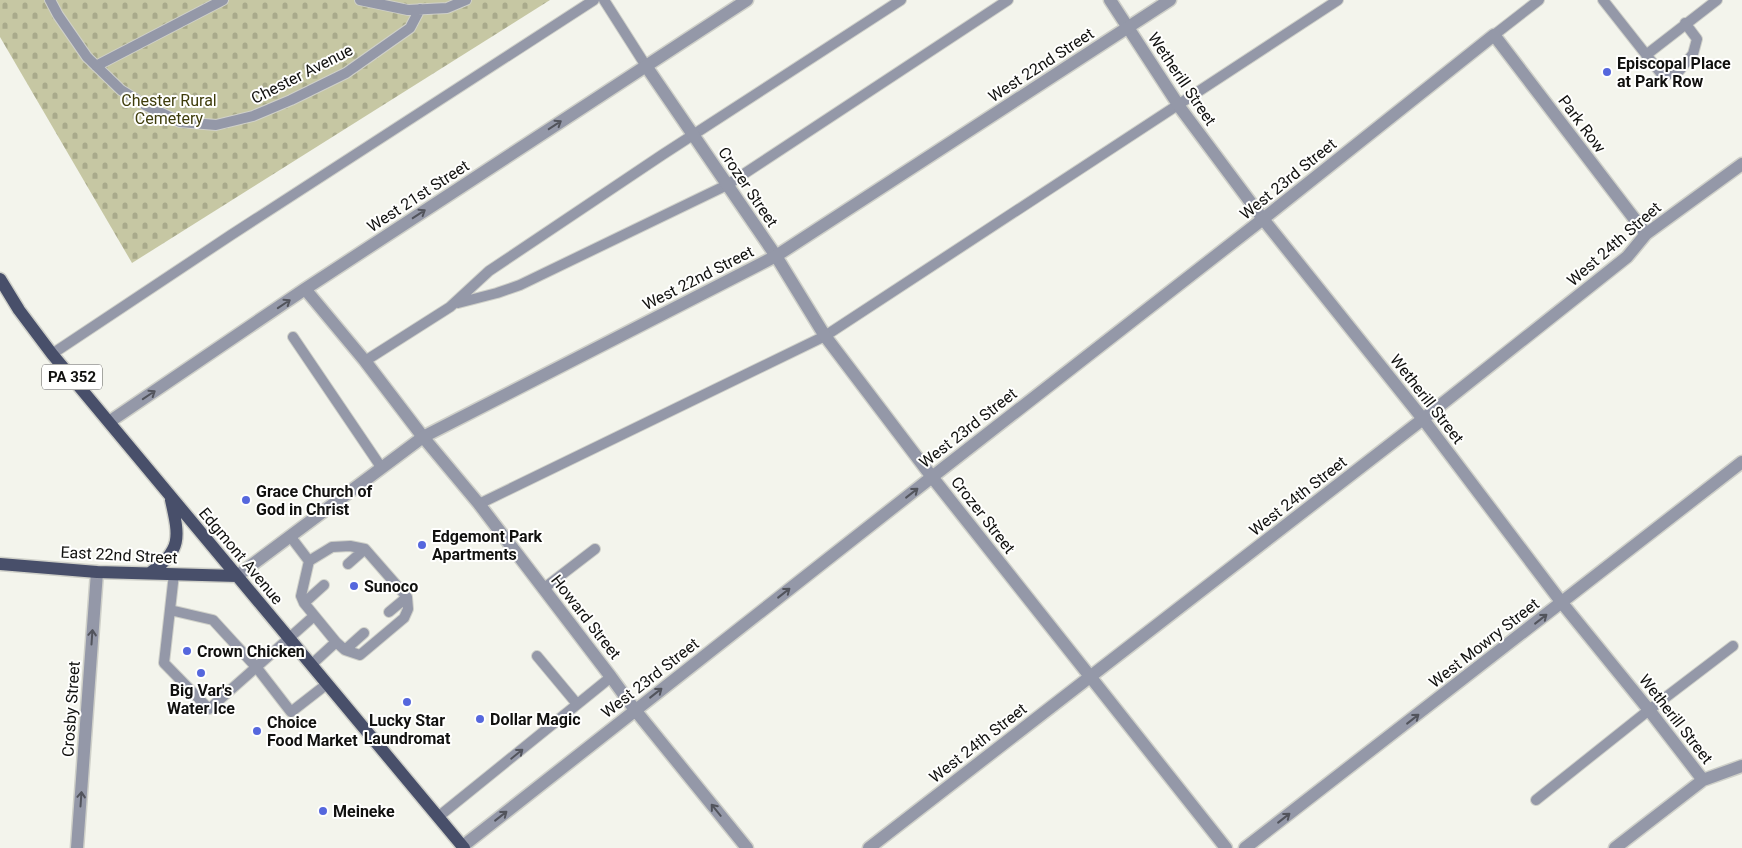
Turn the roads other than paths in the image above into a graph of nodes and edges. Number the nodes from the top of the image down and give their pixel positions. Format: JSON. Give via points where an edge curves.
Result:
{"nodes":[{"id":1,"x":50,"y":0,"type":"edge"},
{"id":2,"x":223,"y":0,"type":"edge"},
{"id":3,"x":360,"y":0,"type":"edge"},
{"id":4,"x":466,"y":0,"type":"edge"},
{"id":5,"x":594,"y":0,"type":"edge"},
{"id":6,"x":604,"y":0,"type":"edge"},
{"id":7,"x":747,"y":0,"type":"edge"},
{"id":8,"x":901,"y":0,"type":"edge"},
{"id":9,"x":1008,"y":0,"type":"edge"},
{"id":10,"x":1110,"y":0,"type":"edge"},
{"id":11,"x":1170,"y":0,"type":"edge"},
{"id":12,"x":1338,"y":0,"type":"edge"},
{"id":13,"x":1539,"y":0,"type":"edge"},
{"id":14,"x":1603,"y":0,"type":"edge"},
{"id":15,"x":1717,"y":0,"type":"edge"},
{"id":16,"x":420,"y":9,"type":"junction"},
{"id":17,"x":1685,"y":23,"type":"junction"},
{"id":18,"x":1128,"y":28,"type":"junction"},
{"id":19,"x":1494,"y":35,"type":"junction"},
{"id":20,"x":1646,"y":55,"type":"junction"},
{"id":21,"x":96,"y":66,"type":"junction"},
{"id":22,"x":646,"y":66,"type":"junction"},
{"id":23,"x":1178,"y":105,"type":"junction"},
{"id":24,"x":693,"y":134,"type":"junction"},
{"id":25,"x":1742,"y":164,"type":"edge"},
{"id":26,"x":728,"y":185,"type":"junction"},
{"id":27,"x":1263,"y":219,"type":"junction"},
{"id":28,"x":1646,"y":234,"type":"junction"},
{"id":29,"x":776,"y":256,"type":"junction"},
{"id":30,"x":0,"y":279,"type":"edge"},
{"id":31,"x":305,"y":289,"type":"junction"},
{"id":32,"x":3,"y":291,"type":"edge"},
{"id":33,"x":450,"y":307,"type":"junction"},
{"id":34,"x":825,"y":336,"type":"junction"},
{"id":35,"x":293,"y":337,"type":"dead end"},
{"id":36,"x":52,"y":354,"type":"junction"},
{"id":37,"x":365,"y":361,"type":"junction"},
{"id":38,"x":1423,"y":419,"type":"junction"},
{"id":39,"x":109,"y":422,"type":"junction"},
{"id":40,"x":423,"y":437,"type":"junction"},
{"id":41,"x":1742,"y":462,"type":"edge"},
{"id":42,"x":381,"y":467,"type":"junction"},
{"id":43,"x":932,"y":476,"type":"junction"},
{"id":44,"x":171,"y":496,"type":"junction"},
{"id":45,"x":479,"y":504,"type":"junction"},
{"id":46,"x":290,"y":536,"type":"junction"},
{"id":47,"x":365,"y":549,"type":"junction"},
{"id":48,"x":595,"y":549,"type":"dead end"},
{"id":49,"x":309,"y":562,"type":"junction"},
{"id":50,"x":0,"y":564,"type":"edge"},
{"id":51,"x":348,"y":564,"type":"dead end"},
{"id":52,"x":97,"y":572,"type":"junction"},
{"id":53,"x":150,"y":574,"type":"junction"},
{"id":54,"x":174,"y":574,"type":"junction"},
{"id":55,"x":237,"y":576,"type":"junction"},
{"id":56,"x":324,"y":585,"type":"dead end"},
{"id":57,"x":543,"y":589,"type":"junction"},
{"id":58,"x":407,"y":597,"type":"junction"},
{"id":59,"x":304,"y":603,"type":"junction"},
{"id":60,"x":1562,"y":603,"type":"junction"},
{"id":61,"x":170,"y":610,"type":"junction"},
{"id":62,"x":389,"y":612,"type":"dead end"},
{"id":63,"x":314,"y":616,"type":"junction"},
{"id":64,"x":364,"y":633,"type":"dead end"},
{"id":65,"x":290,"y":639,"type":"junction"},
{"id":66,"x":336,"y":642,"type":"junction"},
{"id":67,"x":1733,"y":646,"type":"dead end"},
{"id":68,"x":345,"y":650,"type":"junction"},
{"id":69,"x":536,"y":656,"type":"dead end"},
{"id":70,"x":311,"y":665,"type":"junction"},
{"id":71,"x":257,"y":668,"type":"junction"},
{"id":72,"x":611,"y":677,"type":"junction"},
{"id":73,"x":1090,"y":677,"type":"junction"},
{"id":74,"x":327,"y":684,"type":"junction"},
{"id":75,"x":577,"y":704,"type":"junction"},
{"id":76,"x":635,"y":710,"type":"junction"},
{"id":77,"x":1649,"y":710,"type":"junction"},
{"id":78,"x":1742,"y":766,"type":"edge"},
{"id":79,"x":1704,"y":780,"type":"junction"},
{"id":80,"x":1536,"y":800,"type":"dead end"},
{"id":81,"x":438,"y":817,"type":"junction"},
{"id":82,"x":464,"y":847,"type":"edge"},
{"id":83,"x":77,"y":848,"type":"edge"},
{"id":84,"x":746,"y":848,"type":"edge"},
{"id":85,"x":869,"y":848,"type":"edge"},
{"id":86,"x":1226,"y":848,"type":"edge"},
{"id":87,"x":1246,"y":848,"type":"edge"},
{"id":88,"x":1615,"y":848,"type":"edge"}],
"edges":[{"from":1,"to":21,"type":"lane","name":"Chester Avenue"},
{"from":2,"to":21,"type":"lane"},
{"from":3,"to":16,"type":"lane","via":[[408,10]]},
{"from":4,"to":16,"type":"lane","via":[[446,8]]},
{"from":5,"to":36,"type":"lane"},
{"from":6,"to":22,"type":"lane"},
{"from":7,"to":22,"type":"street","name":"West 21st Street"},
{"from":8,"to":24,"type":"lane"},
{"from":9,"to":26,"type":"lane"},
{"from":10,"to":18,"type":"street","name":"Wetherill Street"},
{"from":11,"to":18,"type":"street","name":"West 22nd Street"},
{"from":12,"to":23,"type":"lane"},
{"from":13,"to":19,"type":"lane"},
{"from":14,"to":20,"type":"lane"},
{"from":15,"to":17,"type":"lane"},
{"from":16,"to":21,"type":"lane","name":"Chester Avenue","via":[[410,28],[346,72],[253,116],[216,125],[180,122],[145,105],[121,90]]},
{"from":17,"to":20,"type":"lane"},
{"from":17,"to":20,"type":"lane","via":[[1697,39],[1693,54],[1680,71],[1663,76]]},
{"from":18,"to":23,"type":"street","name":"Wetherill Street"},
{"from":18,"to":29,"type":"street","name":"West 22nd Street"},
{"from":19,"to":27,"type":"street","name":"West 23rd Street"},
{"from":19,"to":28,"type":"street","name":"Park Row"},
{"from":22,"to":24,"type":"street","name":"Crozer Street"},
{"from":31,"to":22,"type":"street","name":"West 21st Street","one_way":true},
{"from":23,"to":27,"type":"street","name":"Wetherill Street"},
{"from":23,"to":34,"type":"lane"},
{"from":24,"to":26,"type":"street","name":"Crozer Street"},
{"from":24,"to":33,"type":"lane","via":[[489,271]]},
{"from":25,"to":28,"type":"street","name":"West 24th Street"},
{"from":26,"to":29,"type":"street","name":"Crozer Street"},
{"from":26,"to":33,"type":"lane","via":[[520,285]]},
{"from":27,"to":38,"type":"street","name":"Wetherill Street"},
{"from":27,"to":43,"type":"street","name":"West 23rd Street"},
{"from":28,"to":38,"type":"street","name":"West 24th Street","via":[[1627,257]]},
{"from":29,"to":34,"type":"street","name":"Crozer Street"},
{"from":29,"to":40,"type":"street","name":"West 22nd Street"},
{"from":30,"to":32,"type":"main road","name":"Edgmont Avenue","number":"PA 352"},
{"from":31,"to":37,"type":"street","name":"Howard Street"},
{"from":39,"to":31,"type":"street","name":"West 21st Street","one_way":true},
{"from":32,"to":36,"type":"main road","name":"Edgmont Avenue","number":"PA 352"},
{"from":33,"to":37,"type":"lane"},
{"from":34,"to":43,"type":"street","name":"Crozer Street"},
{"from":34,"to":45,"type":"lane"},
{"from":35,"to":42,"type":"lane"},
{"from":36,"to":39,"type":"main road","name":"Edgmont Avenue","number":"PA 352"},
{"from":37,"to":40,"type":"street","name":"Howard Street"},
{"from":38,"to":60,"type":"street","name":"Wetherill Street"},
{"from":38,"to":73,"type":"street","name":"West 24th Street"},
{"from":39,"to":44,"type":"main road","name":"Edgmont Avenue","number":"PA 352"},
{"from":40,"to":42,"type":"street","name":"West 22nd Street"},
{"from":40,"to":45,"type":"street","name":"Howard Street"},
{"from":41,"to":60,"type":"street","name":"West Mowry Street"},
{"from":42,"to":46,"type":"street","name":"West 22nd Street"},
{"from":43,"to":73,"type":"street","name":"Crozer Street"},
{"from":76,"to":43,"type":"street","name":"West 23rd Street","one_way":true},
{"from":44,"to":53,"type":"main road","via":[[177,528],[174,547],[171,556]]},
{"from":44,"to":55,"type":"main road","name":"Edgmont Avenue","number":"PA 352"},
{"from":45,"to":57,"type":"street","name":"Howard Street"},
{"from":46,"to":49,"type":"lane"},
{"from":46,"to":55,"type":"street","name":"West 22nd Street"},
{"from":47,"to":49,"type":"lane","via":[[332,547]]},
{"from":47,"to":51,"type":"lane"},
{"from":47,"to":58,"type":"lane"},
{"from":48,"to":57,"type":"lane"},
{"from":49,"to":59,"type":"lane","via":[[301,596]]},
{"from":50,"to":52,"type":"main road","name":"East 22nd Street"},
{"from":52,"to":53,"type":"main road","name":"East 22nd Street"},
{"from":83,"to":52,"type":"street","name":"Crosby Street","one_way":true},
{"from":53,"to":54,"type":"main road","name":"East 22nd Street"},
{"from":54,"to":55,"type":"main road","name":"East 22nd Street"},
{"from":54,"to":61,"type":"lane"},
{"from":55,"to":65,"type":"main road","name":"Edgmont Avenue","number":"PA 352"},
{"from":56,"to":59,"type":"lane"},
{"from":57,"to":72,"type":"street","name":"Howard Street"},
{"from":58,"to":62,"type":"lane"},
{"from":58,"to":68,"type":"lane","via":[[408,609],[404,618],[360,655]]},
{"from":59,"to":63,"type":"lane"},
{"from":60,"to":77,"type":"street","name":"Wetherill Street"},
{"from":87,"to":60,"type":"street","name":"West Mowry Street","one_way":true},
{"from":61,"to":71,"type":"lane","via":[[213,620]]},
{"from":61,"to":71,"type":"lane","via":[[164,664],[209,709]]},
{"from":63,"to":65,"type":"lane"},
{"from":63,"to":66,"type":"lane"},
{"from":64,"to":68,"type":"lane"},
{"from":65,"to":70,"type":"main road","name":"Edgmont Avenue","number":"PA 352"},
{"from":65,"to":71,"type":"lane"},
{"from":66,"to":68,"type":"lane"},
{"from":66,"to":70,"type":"lane"},
{"from":67,"to":77,"type":"lane"},
{"from":69,"to":75,"type":"lane"},
{"from":70,"to":74,"type":"main road","name":"Edgmont Avenue","number":"PA 352"},
{"from":71,"to":74,"type":"lane","via":[[291,712]]},
{"from":72,"to":75,"type":"lane"},
{"from":72,"to":76,"type":"street","name":"Howard Street"},
{"from":73,"to":85,"type":"street","name":"West 24th Street"},
{"from":73,"to":86,"type":"street","name":"Crozer Street"},
{"from":74,"to":81,"type":"main road","name":"Edgmont Avenue","number":"PA 352"},
{"from":81,"to":75,"type":"lane","one_way":true},
{"from":82,"to":76,"type":"street","name":"West 23rd Street","one_way":true},
{"from":84,"to":76,"type":"street","name":"Howard Street","one_way":true},
{"from":77,"to":79,"type":"street","name":"Wetherill Street"},
{"from":77,"to":80,"type":"lane"},
{"from":78,"to":79,"type":"street","name":"Wetherill Street"},
{"from":79,"to":88,"type":"street"},
{"from":81,"to":82,"type":"main road","name":"Edgmont Avenue","number":"PA 352"}]}
